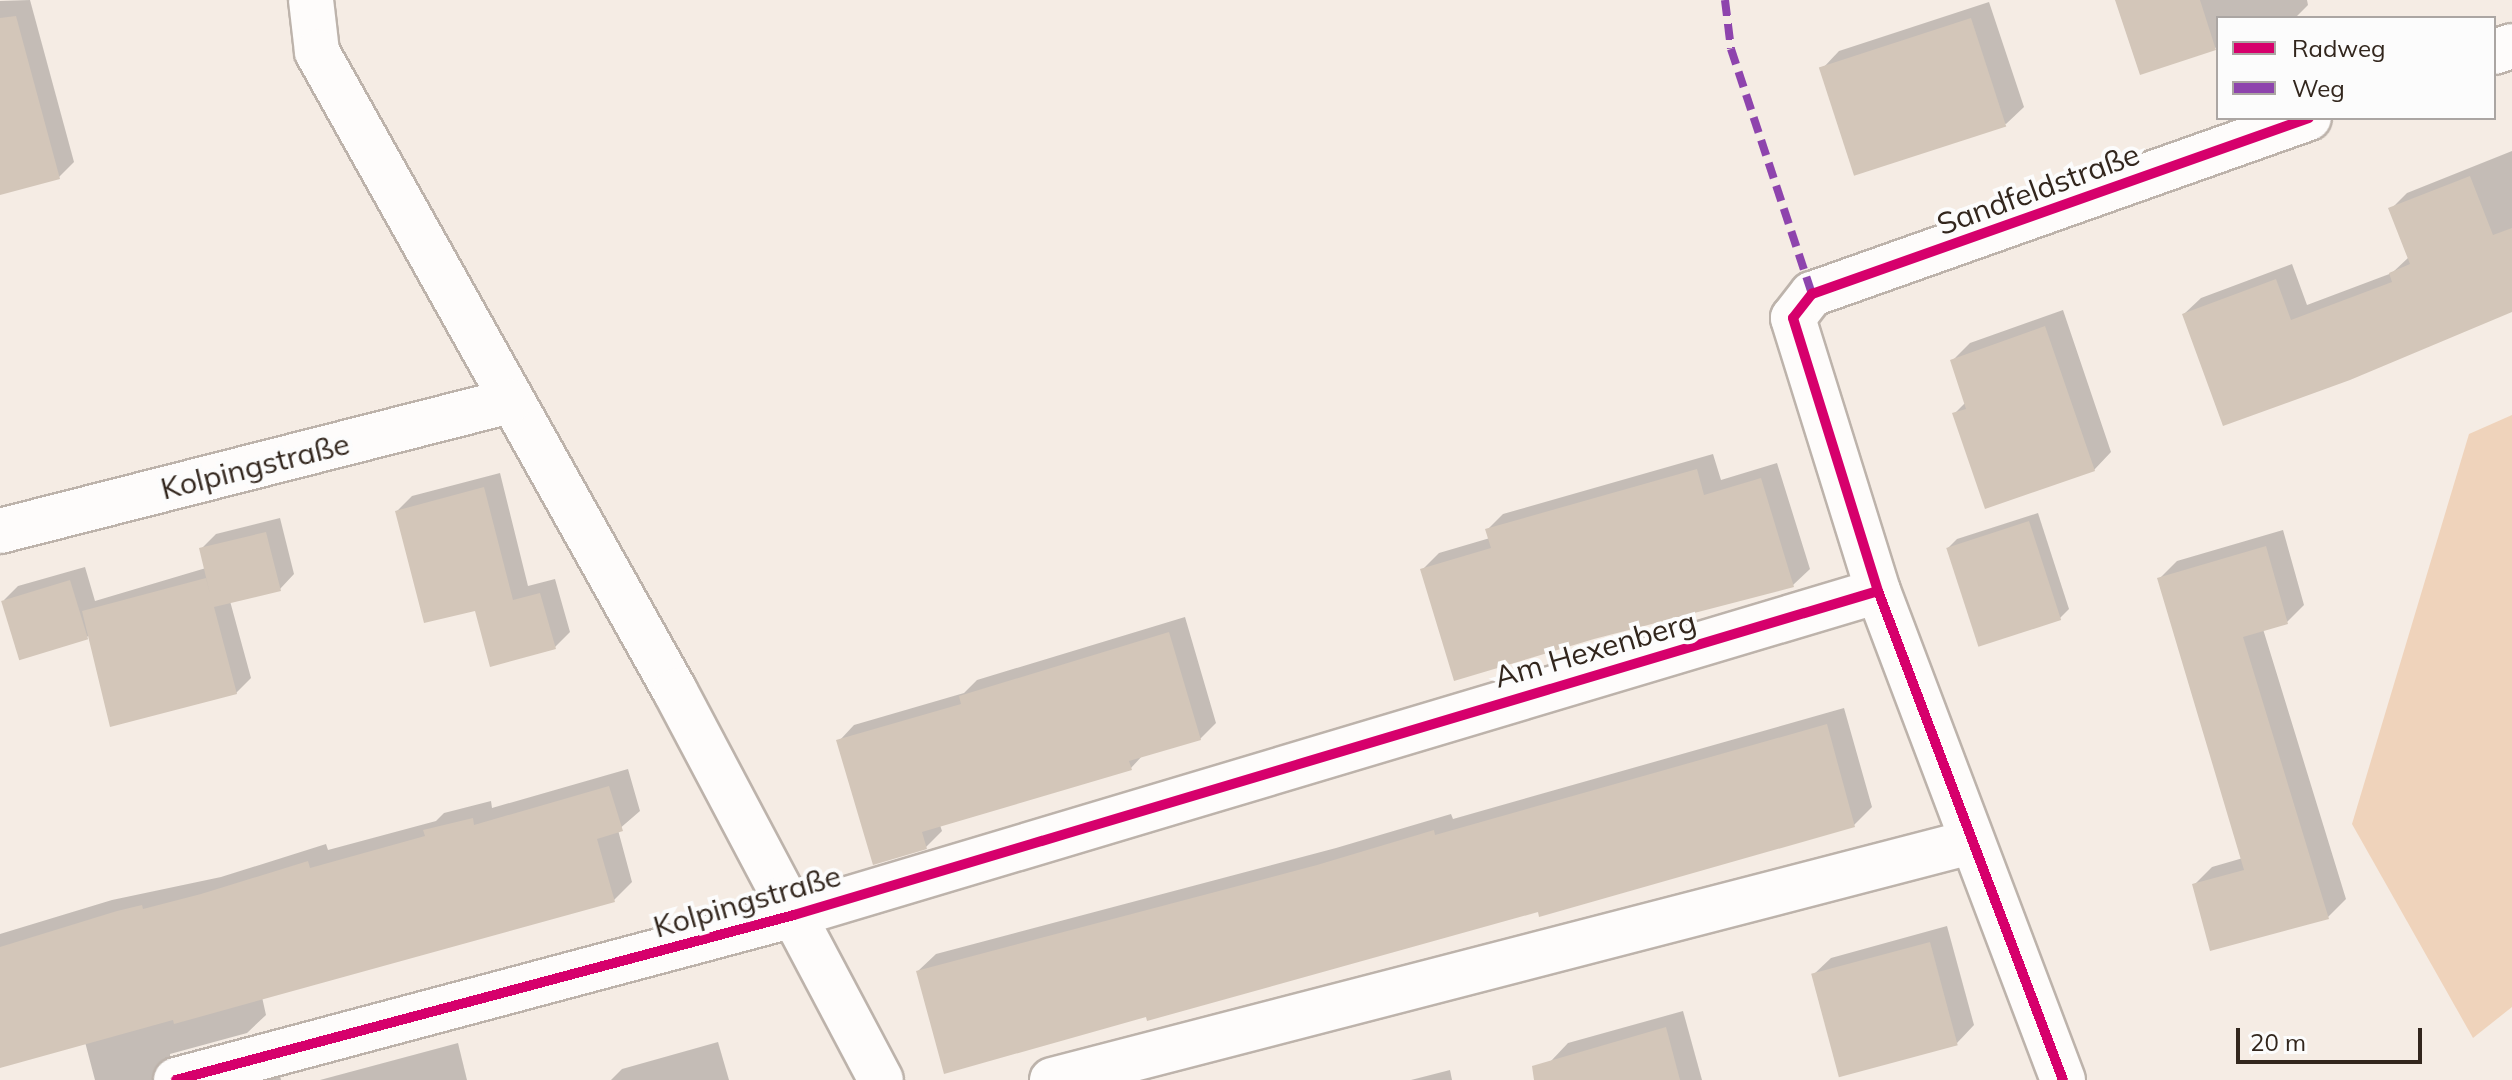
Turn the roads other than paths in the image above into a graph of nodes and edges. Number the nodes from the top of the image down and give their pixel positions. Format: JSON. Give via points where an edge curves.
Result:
{"nodes":[{"id":1,"x":311,"y":0,"type":"edge"},
{"id":2,"x":2303,"y":120,"type":"edge"},
{"id":3,"x":510,"y":401,"type":"junction"},
{"id":4,"x":0,"y":531,"type":"edge"},
{"id":5,"x":1878,"y":591,"type":"junction"},
{"id":6,"x":1326,"y":754,"type":"joint"},
{"id":7,"x":1971,"y":842,"type":"junction"},
{"id":8,"x":794,"y":915,"type":"junction"},
{"id":9,"x":176,"y":1080,"type":"edge"},
{"id":10,"x":881,"y":1080,"type":"edge"},
{"id":11,"x":1052,"y":1080,"type":"edge"},
{"id":12,"x":2063,"y":1080,"type":"edge"}],
"edges":[{"from":1,"to":3,"type":"street","name":"Kolpingstraße","via":[[317,52]]},
{"from":2,"to":5,"type":"street","name":"Sandfeldstraße","via":[[1812,294],[1793,318]]},
{"from":3,"to":4,"type":"street","name":"Kolpingstraße"},
{"from":3,"to":8,"type":"street","name":"Kolpingstraße","via":[[675,691]]},
{"from":5,"to":6,"type":"street","name":"Am Hexenberg"},
{"from":5,"to":7,"type":"street"},
{"from":6,"to":8,"type":"street","name":"Kolpingstraße"},
{"from":7,"to":11,"type":"street"},
{"from":7,"to":12,"type":"street"},
{"from":8,"to":9,"type":"street","name":"Kolpingstraße"},
{"from":8,"to":10,"type":"street","name":"Kolpingstraße"}]}
